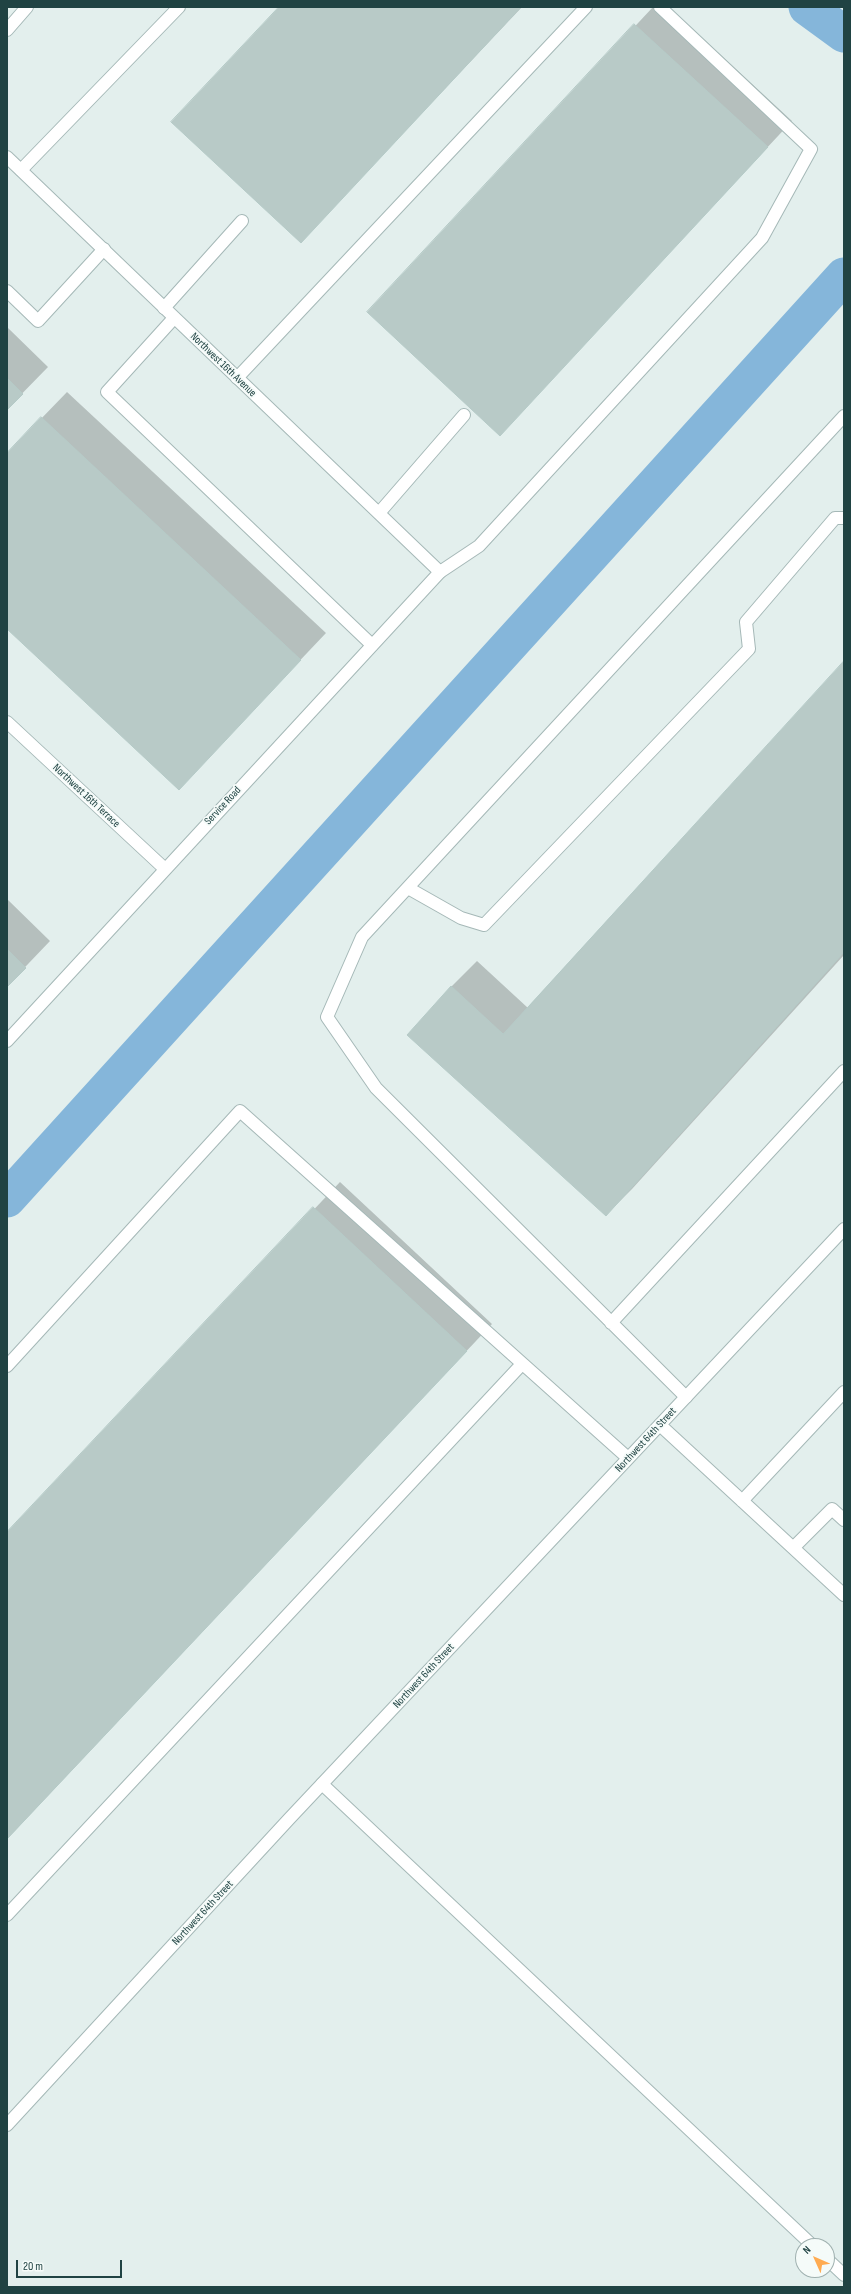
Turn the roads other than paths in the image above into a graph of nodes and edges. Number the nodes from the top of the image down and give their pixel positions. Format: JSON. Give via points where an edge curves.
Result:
{"nodes":[{"id":1,"x":27,"y":7,"type":"edge"},
{"id":2,"x":179,"y":7,"type":"edge"},
{"id":3,"x":586,"y":7,"type":"edge"},
{"id":4,"x":660,"y":7,"type":"edge"},
{"id":5,"x":7,"y":30,"type":"edge"},
{"id":6,"x":7,"y":157,"type":"edge"},
{"id":7,"x":21,"y":170,"type":"junction"},
{"id":8,"x":242,"y":221,"type":"dead end"},
{"id":9,"x":104,"y":250,"type":"junction"},
{"id":10,"x":7,"y":291,"type":"edge"},
{"id":11,"x":164,"y":308,"type":"junction"},
{"id":12,"x":174,"y":318,"type":"junction"},
{"id":13,"x":238,"y":378,"type":"junction"},
{"id":14,"x":464,"y":416,"type":"dead end"},
{"id":15,"x":844,"y":416,"type":"edge"},
{"id":16,"x":379,"y":513,"type":"junction"},
{"id":17,"x":844,"y":518,"type":"edge"},
{"id":18,"x":440,"y":572,"type":"junction"},
{"id":19,"x":372,"y":646,"type":"junction"},
{"id":20,"x":7,"y":722,"type":"edge"},
{"id":21,"x":165,"y":869,"type":"junction"},
{"id":22,"x":408,"y":888,"type":"junction"},
{"id":23,"x":7,"y":1040,"type":"edge"},
{"id":24,"x":844,"y":1071,"type":"edge"},
{"id":25,"x":844,"y":1230,"type":"edge"},
{"id":26,"x":612,"y":1324,"type":"junction"},
{"id":27,"x":522,"y":1364,"type":"junction"},
{"id":28,"x":7,"y":1366,"type":"edge"},
{"id":29,"x":844,"y":1392,"type":"edge"},
{"id":30,"x":686,"y":1397,"type":"junction"},
{"id":31,"x":660,"y":1425,"type":"junction"},
{"id":32,"x":628,"y":1458,"type":"junction"},
{"id":33,"x":742,"y":1501,"type":"junction"},
{"id":34,"x":844,"y":1520,"type":"edge"},
{"id":35,"x":793,"y":1548,"type":"junction"},
{"id":36,"x":844,"y":1595,"type":"edge"},
{"id":37,"x":322,"y":1784,"type":"junction"},
{"id":38,"x":7,"y":1915,"type":"edge"},
{"id":39,"x":7,"y":2125,"type":"edge"},
{"id":40,"x":804,"y":2238,"type":"edge"},
{"id":41,"x":835,"y":2267,"type":"edge"},
{"id":42,"x":844,"y":2275,"type":"edge"}],
"edges":[{"from":1,"to":5,"type":"street"},
{"from":2,"to":7,"type":"street"},
{"from":3,"to":13,"type":"street"},
{"from":4,"to":18,"type":"street","name":"Service Road","via":[[812,149],[762,238],[479,546]]},
{"from":6,"to":7,"type":"street","name":"Northwest 16th Avenue"},
{"from":7,"to":9,"type":"street","name":"Northwest 16th Avenue"},
{"from":8,"to":11,"type":"street"},
{"from":9,"to":10,"type":"street","via":[[38,321]]},
{"from":9,"to":11,"type":"street","name":"Northwest 16th Avenue"},
{"from":11,"to":12,"type":"street","name":"Northwest 16th Avenue"},
{"from":12,"to":13,"type":"street","name":"Northwest 16th Avenue"},
{"from":12,"to":19,"type":"street","via":[[107,392]]},
{"from":13,"to":16,"type":"street","name":"Northwest 16th Avenue"},
{"from":14,"to":16,"type":"street"},
{"from":15,"to":22,"type":"street"},
{"from":16,"to":18,"type":"street","name":"Northwest 16th Avenue"},
{"from":17,"to":22,"type":"street","via":[[835,518],[746,622],[749,649],[484,925],[460,918]]},
{"from":18,"to":19,"type":"street","name":"Service Road"},
{"from":19,"to":21,"type":"street","name":"Service Road"},
{"from":20,"to":21,"type":"street","name":"Northwest 16th Terrace"},
{"from":21,"to":23,"type":"street","name":"Service Road"},
{"from":22,"to":26,"type":"street","via":[[362,938],[327,1017],[376,1088]]},
{"from":24,"to":26,"type":"street"},
{"from":25,"to":30,"type":"street","name":"Northwest 64th Street"},
{"from":26,"to":30,"type":"street"},
{"from":27,"to":28,"type":"street","via":[[240,1111]]},
{"from":27,"to":32,"type":"street"},
{"from":27,"to":38,"type":"street"},
{"from":29,"to":33,"type":"street"},
{"from":30,"to":31,"type":"street","name":"Northwest 64th Street"},
{"from":31,"to":32,"type":"street","name":"Northwest 64th Street"},
{"from":31,"to":33,"type":"street"},
{"from":32,"to":37,"type":"street","name":"Northwest 64th Street"},
{"from":33,"to":35,"type":"street"},
{"from":34,"to":35,"type":"street","via":[[832,1509]]},
{"from":35,"to":36,"type":"street"},
{"from":37,"to":39,"type":"street","name":"Northwest 64th Street"},
{"from":37,"to":40,"type":"street"},
{"from":41,"to":42,"type":"street"}]}
